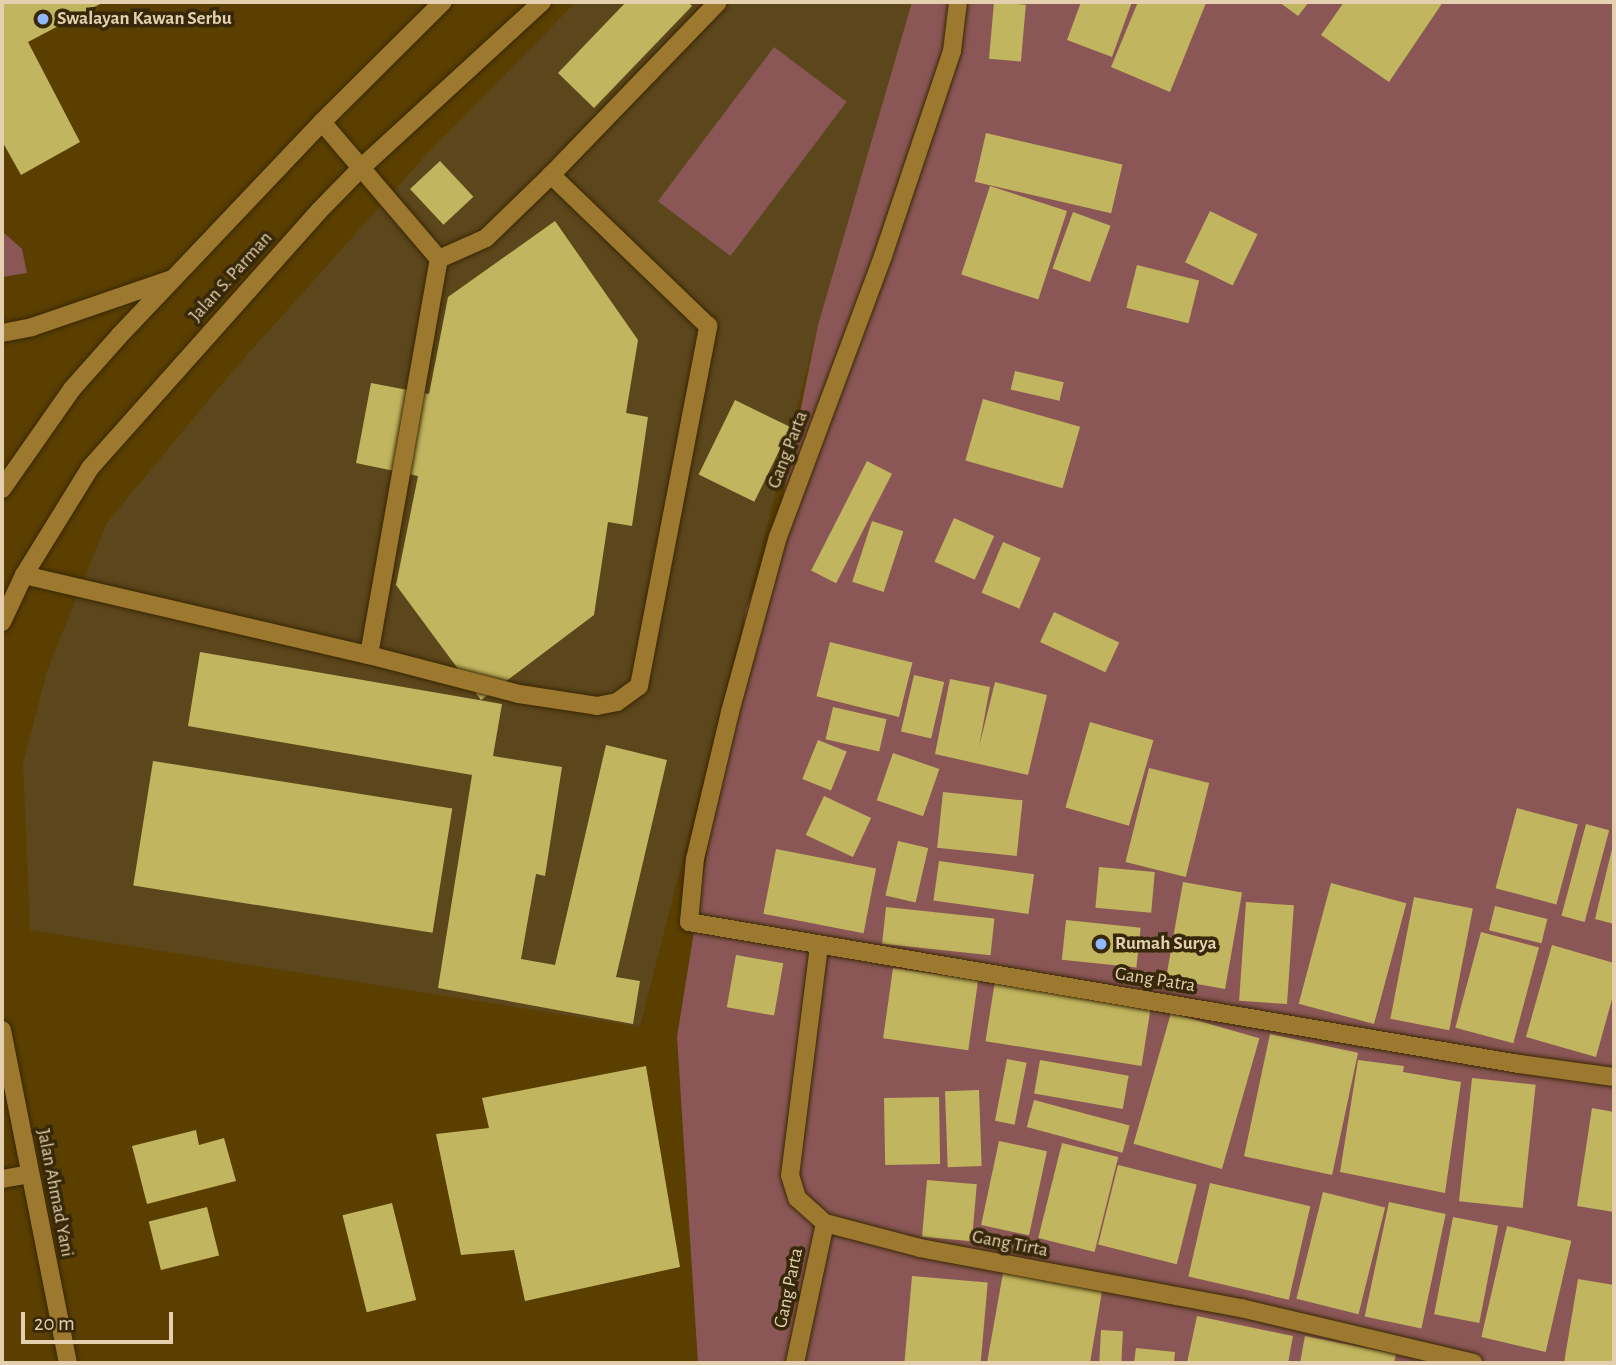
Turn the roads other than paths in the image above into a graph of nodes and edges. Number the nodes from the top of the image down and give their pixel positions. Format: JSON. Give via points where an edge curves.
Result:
{"nodes":[{"id":1,"x":443,"y":2,"type":"edge"},
{"id":2,"x":542,"y":2,"type":"edge"},
{"id":3,"x":719,"y":2,"type":"edge"},
{"id":4,"x":958,"y":2,"type":"edge"},
{"id":5,"x":322,"y":122,"type":"junction"},
{"id":6,"x":362,"y":167,"type":"junction"},
{"id":7,"x":551,"y":175,"type":"junction"},
{"id":8,"x":439,"y":259,"type":"junction"},
{"id":9,"x":178,"y":277,"type":"junction"},
{"id":10,"x":2,"y":333,"type":"edge"},
{"id":11,"x":2,"y":489,"type":"edge"},
{"id":12,"x":24,"y":575,"type":"junction"},
{"id":13,"x":2,"y":622,"type":"edge"},
{"id":14,"x":369,"y":655,"type":"junction"},
{"id":15,"x":689,"y":922,"type":"joint"},
{"id":16,"x":819,"y":946,"type":"junction"},
{"id":17,"x":2,"y":1030,"type":"edge"},
{"id":18,"x":1614,"y":1077,"type":"edge"},
{"id":19,"x":30,"y":1174,"type":"junction"},
{"id":20,"x":2,"y":1179,"type":"edge"},
{"id":21,"x":825,"y":1223,"type":"junction"},
{"id":22,"x":68,"y":1363,"type":"edge"},
{"id":23,"x":795,"y":1363,"type":"edge"},
{"id":24,"x":1474,"y":1363,"type":"edge"}],
"edges":[{"from":1,"to":5,"type":"main road","name":"Jalan S. Parman"},
{"from":2,"to":6,"type":"main road","name":"Jalan S. Parman"},
{"from":3,"to":7,"type":"main road"},
{"from":4,"to":15,"type":"main road","name":"Gang Parta","via":[[952,51],[888,243],[778,537],[701,832]]},
{"from":5,"to":6,"type":"main road"},
{"from":5,"to":9,"type":"main road","name":"Jalan S. Parman"},
{"from":6,"to":8,"type":"main road"},
{"from":6,"to":12,"type":"main road","name":"Jalan S. Parman","via":[[90,468]]},
{"from":7,"to":8,"type":"main road","via":[[486,238]]},
{"from":7,"to":14,"type":"main road","via":[[708,326],[639,686],[617,702],[597,706],[519,694]]},
{"from":8,"to":14,"type":"main road"},
{"from":9,"to":10,"type":"main road"},
{"from":9,"to":11,"type":"main road","name":"Jalan S. Parman","via":[[72,389]]},
{"from":12,"to":13,"type":"main road","name":"Jalan S. Parman"},
{"from":12,"to":14,"type":"main road"},
{"from":15,"to":16,"type":"main road","name":"Gang Patra"},
{"from":16,"to":18,"type":"main road","name":"Gang Patra"},
{"from":16,"to":21,"type":"main road","name":"Gang Tirta","via":[[790,1175],[797,1199]]},
{"from":17,"to":19,"type":"main road","name":"Jalan Ahmad Yani"},
{"from":19,"to":20,"type":"main road"},
{"from":19,"to":22,"type":"main road","name":"Jalan Ahmad Yani"},
{"from":21,"to":23,"type":"main road","name":"Gang Parta"},
{"from":21,"to":24,"type":"main road","name":"Gang Tirta","via":[[920,1248],[1241,1308]]}]}
